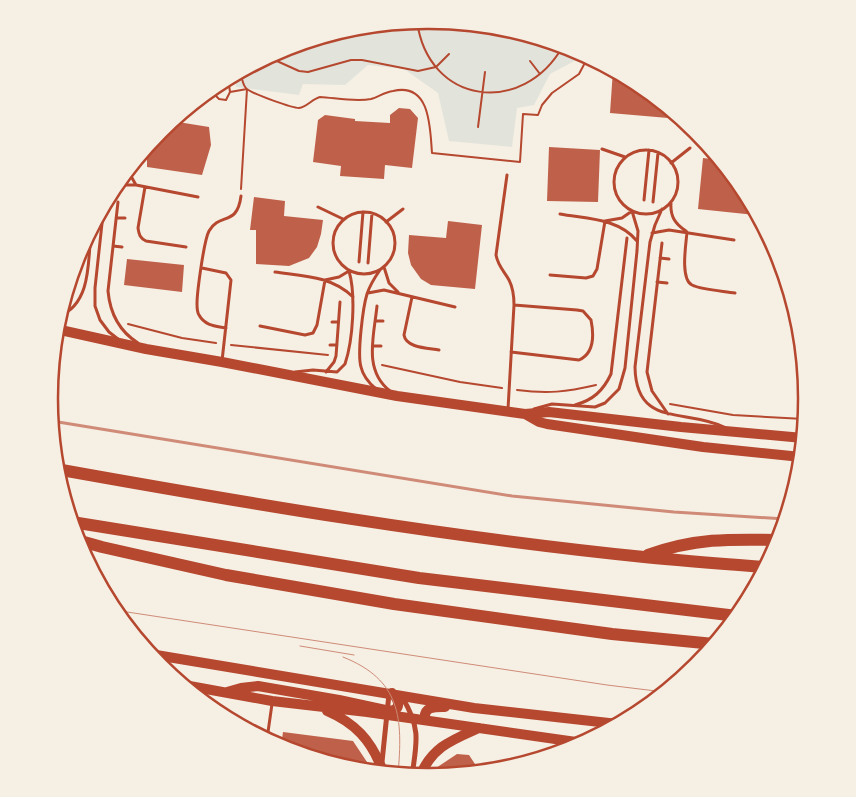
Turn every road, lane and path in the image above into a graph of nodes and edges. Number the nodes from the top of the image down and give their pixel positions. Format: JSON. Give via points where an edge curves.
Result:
{"nodes":[{"id":1,"x":419,"y":29,"type":"edge"},
{"id":2,"x":559,"y":53,"type":"edge"},
{"id":3,"x":449,"y":54,"type":"dead end"},
{"id":4,"x":277,"y":61,"type":"edge"},
{"id":5,"x":530,"y":61,"type":"dead end"},
{"id":6,"x":584,"y":64,"type":"edge"},
{"id":7,"x":436,"y":67,"type":"junction"},
{"id":8,"x":485,"y":72,"type":"dead end"},
{"id":9,"x":540,"y":74,"type":"junction"},
{"id":10,"x":242,"y":79,"type":"edge"},
{"id":11,"x":229,"y":87,"type":"edge"},
{"id":12,"x":247,"y":89,"type":"junction"},
{"id":13,"x":230,"y":92,"type":"junction"},
{"id":14,"x":482,"y":93,"type":"junction"},
{"id":15,"x":215,"y":96,"type":"edge"},
{"id":16,"x":478,"y":127,"type":"dead end"},
{"id":17,"x":690,"y":148,"type":"dead end"},
{"id":18,"x":602,"y":149,"type":"dead end"},
{"id":19,"x":649,"y":150,"type":"junction"},
{"id":20,"x":658,"y":153,"type":"junction"},
{"id":21,"x":625,"y":157,"type":"junction"},
{"id":22,"x":671,"y":163,"type":"junction"},
{"id":23,"x":507,"y":175,"type":"dead end"},
{"id":24,"x":132,"y":178,"type":"edge"},
{"id":25,"x":127,"y":185,"type":"edge"},
{"id":26,"x":136,"y":185,"type":"junction"},
{"id":27,"x":145,"y":187,"type":"junction"},
{"id":28,"x":241,"y":196,"type":"joint"},
{"id":29,"x":198,"y":197,"type":"dead end"},
{"id":30,"x":644,"y":200,"type":"dead end"},
{"id":31,"x":118,"y":202,"type":"dead end"},
{"id":32,"x":653,"y":202,"type":"dead end"},
{"id":33,"x":670,"y":203,"type":"junction"},
{"id":34,"x":318,"y":207,"type":"dead end"},
{"id":35,"x":403,"y":209,"type":"dead end"},
{"id":36,"x":662,"y":210,"type":"junction"},
{"id":37,"x":632,"y":211,"type":"junction"},
{"id":38,"x":363,"y":212,"type":"junction"},
{"id":39,"x":372,"y":213,"type":"junction"},
{"id":40,"x":560,"y":214,"type":"dead end"},
{"id":41,"x":116,"y":218,"type":"junction"},
{"id":42,"x":125,"y":218,"type":"dead end"},
{"id":43,"x":343,"y":219,"type":"junction"},
{"id":44,"x":605,"y":221,"type":"junction"},
{"id":45,"x":386,"y":222,"type":"junction"},
{"id":46,"x":102,"y":225,"type":"edge"},
{"id":47,"x":687,"y":232,"type":"junction"},
{"id":48,"x":652,"y":233,"type":"junction"},
{"id":49,"x":627,"y":238,"type":"dead end"},
{"id":50,"x":734,"y":240,"type":"dead end"},
{"id":51,"x":638,"y":241,"type":"junction"},
{"id":52,"x":662,"y":243,"type":"dead end"},
{"id":53,"x":113,"y":246,"type":"junction"},
{"id":54,"x":186,"y":246,"type":"dead end"},
{"id":55,"x":122,"y":247,"type":"dead end"},
{"id":56,"x":88,"y":252,"type":"edge"},
{"id":57,"x":660,"y":258,"type":"junction"},
{"id":58,"x":669,"y":259,"type":"dead end"},
{"id":59,"x":359,"y":262,"type":"dead end"},
{"id":60,"x":368,"y":263,"type":"dead end"},
{"id":61,"x":384,"y":267,"type":"junction"},
{"id":62,"x":202,"y":268,"type":"junction"},
{"id":63,"x":380,"y":270,"type":"junction"},
{"id":64,"x":349,"y":271,"type":"junction"},
{"id":65,"x":275,"y":272,"type":"dead end"},
{"id":66,"x":618,"y":273,"type":"dead end"},
{"id":67,"x":624,"y":273,"type":"junction"},
{"id":68,"x":550,"y":275,"type":"dead end"},
{"id":69,"x":325,"y":280,"type":"junction"},
{"id":70,"x":657,"y":282,"type":"junction"},
{"id":71,"x":666,"y":282,"type":"dead end"},
{"id":72,"x":367,"y":293,"type":"junction"},
{"id":73,"x":735,"y":293,"type":"dead end"},
{"id":74,"x":401,"y":294,"type":"junction"},
{"id":75,"x":412,"y":297,"type":"junction"},
{"id":76,"x":353,"y":298,"type":"junction"},
{"id":77,"x":340,"y":302,"type":"dead end"},
{"id":78,"x":514,"y":305,"type":"junction"},
{"id":79,"x":377,"y":306,"type":"dead end"},
{"id":80,"x":455,"y":306,"type":"dead end"},
{"id":81,"x":69,"y":312,"type":"edge"},
{"id":82,"x":376,"y":321,"type":"junction"},
{"id":83,"x":383,"y":321,"type":"dead end"},
{"id":84,"x":124,"y":322,"type":"dead end"},
{"id":85,"x":332,"y":322,"type":"dead end"},
{"id":86,"x":338,"y":322,"type":"junction"},
{"id":87,"x":260,"y":326,"type":"dead end"},
{"id":88,"x":226,"y":328,"type":"junction"},
{"id":89,"x":64,"y":331,"type":"edge"},
{"id":90,"x":224,"y":344,"type":"junction"},
{"id":91,"x":330,"y":345,"type":"dead end"},
{"id":92,"x":337,"y":345,"type":"junction"},
{"id":93,"x":134,"y":346,"type":"junction"},
{"id":94,"x":374,"y":346,"type":"junction"},
{"id":95,"x":380,"y":346,"type":"dead end"},
{"id":96,"x":146,"y":349,"type":"junction"},
{"id":97,"x":439,"y":350,"type":"dead end"},
{"id":98,"x":511,"y":352,"type":"junction"},
{"id":99,"x":336,"y":356,"type":"junction"},
{"id":100,"x":222,"y":362,"type":"junction"},
{"id":101,"x":372,"y":363,"type":"junction"},
{"id":102,"x":326,"y":372,"type":"junction"},
{"id":103,"x":287,"y":374,"type":"junction"},
{"id":104,"x":606,"y":385,"type":"junction"},
{"id":105,"x":508,"y":389,"type":"junction"},
{"id":106,"x":383,"y":394,"type":"junction"},
{"id":107,"x":397,"y":396,"type":"junction"},
{"id":108,"x":656,"y":398,"type":"junction"},
{"id":109,"x":574,"y":406,"type":"junction"},
{"id":110,"x":507,"y":412,"type":"junction"},
{"id":111,"x":525,"y":414,"type":"junction"},
{"id":112,"x":668,"y":415,"type":"junction"},
{"id":113,"x":797,"y":419,"type":"edge"},
{"id":114,"x":731,"y":431,"type":"junction"},
{"id":115,"x":796,"y":437,"type":"edge"},
{"id":116,"x":793,"y":456,"type":"edge"},
{"id":117,"x":65,"y":471,"type":"edge"},
{"id":118,"x":80,"y":523,"type":"edge"},
{"id":119,"x":770,"y":540,"type":"edge"},
{"id":120,"x":87,"y":543,"type":"edge"},
{"id":121,"x":644,"y":557,"type":"junction"},
{"id":122,"x":757,"y":566,"type":"edge"},
{"id":123,"x":727,"y":615,"type":"edge"},
{"id":124,"x":705,"y":643,"type":"edge"},
{"id":125,"x":163,"y":656,"type":"edge"},
{"id":126,"x":198,"y":688,"type":"edge"},
{"id":127,"x":226,"y":693,"type":"junction"},
{"id":128,"x":394,"y":694,"type":"junction"},
{"id":129,"x":272,"y":701,"type":"junction"},
{"id":130,"x":319,"y":707,"type":"junction"},
{"id":131,"x":474,"y":708,"type":"junction"},
{"id":132,"x":386,"y":713,"type":"junction"},
{"id":133,"x":419,"y":719,"type":"junction"},
{"id":134,"x":606,"y":723,"type":"edge"},
{"id":135,"x":480,"y":728,"type":"junction"},
{"id":136,"x":268,"y":732,"type":"edge"},
{"id":137,"x":563,"y":742,"type":"edge"},
{"id":138,"x":380,"y":765,"type":"edge"},
{"id":139,"x":382,"y":765,"type":"edge"},
{"id":140,"x":413,"y":767,"type":"edge"},
{"id":141,"x":424,"y":768,"type":"edge"}],
"edges":[{"from":1,"to":7,"type":"path","via":[[422,45]]},
{"from":2,"to":9,"type":"path"},
{"from":3,"to":7,"type":"path"},
{"from":4,"to":7,"type":"path","via":[[308,72],[351,60],[373,61],[418,71]]},
{"from":5,"to":9,"type":"path"},
{"from":6,"to":12,"type":"path","via":[[579,74],[542,104],[538,115],[523,114],[520,162],[432,153],[429,114],[425,105],[412,93],[403,90],[362,100],[320,97],[297,108]]},
{"from":7,"to":14,"type":"path","via":[[463,87]]},
{"from":8,"to":14,"type":"path"},
{"from":9,"to":14,"type":"path","via":[[513,90]]},
{"from":10,"to":12,"type":"path"},
{"from":11,"to":13,"type":"path"},
{"from":12,"to":13,"type":"path"},
{"from":12,"to":28,"type":"path"},
{"from":13,"to":15,"type":"path","via":[[223,100]]},
{"from":14,"to":16,"type":"path"},
{"from":17,"to":22,"type":"lane"},
{"from":18,"to":21,"type":"lane"},
{"from":19,"to":20,"type":"lane"},
{"from":19,"to":21,"type":"lane"},
{"from":19,"to":30,"type":"lane"},
{"from":20,"to":22,"type":"lane"},
{"from":20,"to":32,"type":"lane"},
{"from":21,"to":37,"type":"lane","via":[[616,170],[614,186],[623,205]]},
{"from":22,"to":33,"type":"lane","via":[[678,183]]},
{"from":23,"to":78,"type":"lane","via":[[496,254],[498,264],[512,286]]},
{"from":24,"to":26,"type":"lane"},
{"from":25,"to":26,"type":"lane"},
{"from":26,"to":27,"type":"lane"},
{"from":27,"to":29,"type":"lane"},
{"from":27,"to":54,"type":"lane","via":[[138,228],[141,239]]},
{"from":28,"to":62,"type":"lane","via":[[237,212],[214,224],[210,230]]},
{"from":31,"to":41,"type":"lane"},
{"from":33,"to":36,"type":"lane"},
{"from":33,"to":47,"type":"lane","via":[[673,220]]},
{"from":34,"to":43,"type":"lane"},
{"from":35,"to":45,"type":"lane"},
{"from":36,"to":37,"type":"lane","via":[[648,214]]},
{"from":36,"to":48,"type":"lane"},
{"from":37,"to":44,"type":"lane","via":[[622,218]]},
{"from":37,"to":51,"type":"lane"},
{"from":38,"to":39,"type":"lane"},
{"from":38,"to":43,"type":"lane"},
{"from":38,"to":59,"type":"lane"},
{"from":39,"to":45,"type":"lane"},
{"from":39,"to":60,"type":"lane"},
{"from":40,"to":44,"type":"lane"},
{"from":41,"to":42,"type":"lane"},
{"from":41,"to":53,"type":"lane"},
{"from":43,"to":64,"type":"lane","via":[[333,236],[332,246],[341,265]]},
{"from":44,"to":51,"type":"lane","via":[[619,226]]},
{"from":44,"to":68,"type":"lane","via":[[593,276]]},
{"from":45,"to":61,"type":"lane","via":[[395,245]]},
{"from":46,"to":93,"type":"lane","via":[[95,306],[109,332]]},
{"from":47,"to":48,"type":"lane","via":[[669,230]]},
{"from":47,"to":50,"type":"lane"},
{"from":47,"to":73,"type":"lane","via":[[684,273],[687,281],[693,286]]},
{"from":48,"to":112,"type":"lane","via":[[635,381],[645,402]]},
{"from":49,"to":67,"type":"lane","via":[[623,254]]},
{"from":51,"to":109,"type":"lane","via":[[625,368],[619,389],[605,403],[595,407]]},
{"from":52,"to":57,"type":"lane"},
{"from":53,"to":55,"type":"lane"},
{"from":53,"to":96,"type":"lane","via":[[109,302],[122,330]]},
{"from":56,"to":81,"type":"lane","via":[[84,289]]},
{"from":57,"to":58,"type":"lane"},
{"from":57,"to":70,"type":"lane"},
{"from":61,"to":63,"type":"lane"},
{"from":61,"to":74,"type":"lane","via":[[389,283]]},
{"from":62,"to":88,"type":"lane","via":[[196,306],[198,312],[209,325]]},
{"from":62,"to":88,"type":"lane","via":[[226,273],[231,280]]},
{"from":63,"to":64,"type":"lane","via":[[370,274]]},
{"from":63,"to":72,"type":"lane"},
{"from":64,"to":69,"type":"lane"},
{"from":64,"to":76,"type":"lane"},
{"from":65,"to":69,"type":"lane"},
{"from":66,"to":67,"type":"lane"},
{"from":67,"to":104,"type":"lane","via":[[613,362]]},
{"from":69,"to":76,"type":"lane","via":[[341,287]]},
{"from":69,"to":87,"type":"lane","via":[[313,333],[305,335]]},
{"from":70,"to":71,"type":"lane"},
{"from":70,"to":108,"type":"lane","via":[[647,372]]},
{"from":72,"to":74,"type":"lane","via":[[384,290]]},
{"from":72,"to":106,"type":"lane","via":[[359,361],[367,380]]},
{"from":74,"to":75,"type":"lane"},
{"from":75,"to":80,"type":"lane"},
{"from":75,"to":97,"type":"lane","via":[[405,339],[411,344]]},
{"from":76,"to":102,"type":"lane","via":[[345,364],[337,372]]},
{"from":77,"to":86,"type":"lane"},
{"from":78,"to":98,"type":"lane"},
{"from":78,"to":98,"type":"lane","via":[[582,311],[591,320],[592,347],[579,360]]},
{"from":79,"to":82,"type":"lane"},
{"from":82,"to":83,"type":"lane"},
{"from":82,"to":94,"type":"lane"},
{"from":84,"to":90,"type":"path","via":[[182,338]]},
{"from":85,"to":86,"type":"lane"},
{"from":86,"to":92,"type":"lane"},
{"from":88,"to":90,"type":"lane"},
{"from":89,"to":93,"type":"main road"},
{"from":90,"to":99,"type":"path"},
{"from":90,"to":100,"type":"lane"},
{"from":91,"to":92,"type":"lane"},
{"from":92,"to":99,"type":"lane"},
{"from":93,"to":96,"type":"main road"},
{"from":94,"to":95,"type":"lane"},
{"from":94,"to":101,"type":"lane"},
{"from":96,"to":100,"type":"main road"},
{"from":98,"to":105,"type":"lane"},
{"from":99,"to":102,"type":"lane"},
{"from":100,"to":103,"type":"main road"},
{"from":101,"to":105,"type":"path"},
{"from":101,"to":107,"type":"lane","via":[[380,382]]},
{"from":102,"to":103,"type":"lane","via":[[304,370]]},
{"from":103,"to":106,"type":"main road"},
{"from":104,"to":105,"type":"path","via":[[553,393]]},
{"from":104,"to":109,"type":"lane","via":[[586,402]]},
{"from":105,"to":110,"type":"lane"},
{"from":106,"to":107,"type":"main road"},
{"from":107,"to":110,"type":"main road"},
{"from":108,"to":112,"type":"lane"},
{"from":108,"to":113,"type":"path","via":[[673,405],[732,415]]},
{"from":109,"to":111,"type":"lane","via":[[552,404]]},
{"from":110,"to":111,"type":"main road"},
{"from":111,"to":114,"type":"main road","via":[[550,412]]},
{"from":111,"to":116,"type":"main road","via":[[547,424]]},
{"from":112,"to":114,"type":"lane","via":[[702,419]]},
{"from":114,"to":115,"type":"main road"},
{"from":117,"to":121,"type":"highway","via":[[334,516]]},
{"from":118,"to":123,"type":"highway","via":[[419,578]]},
{"from":119,"to":121,"type":"highway","via":[[705,540]]},
{"from":120,"to":124,"type":"highway","via":[[226,575],[384,602]]},
{"from":121,"to":122,"type":"highway"},
{"from":125,"to":128,"type":"main road"},
{"from":126,"to":127,"type":"main road"},
{"from":127,"to":129,"type":"main road"},
{"from":127,"to":132,"type":"main road","via":[[258,686],[339,700]]},
{"from":128,"to":131,"type":"main road"},
{"from":128,"to":132,"type":"main road","via":[[398,704],[393,711]]},
{"from":128,"to":133,"type":"street"},
{"from":129,"to":130,"type":"main road"},
{"from":129,"to":136,"type":"lane"},
{"from":130,"to":132,"type":"main road"},
{"from":130,"to":138,"type":"main road","via":[[357,729],[372,746]]},
{"from":131,"to":133,"type":"main road","via":[[432,707]]},
{"from":131,"to":134,"type":"main road"},
{"from":132,"to":133,"type":"main road"},
{"from":132,"to":139,"type":"street"},
{"from":133,"to":135,"type":"main road"},
{"from":133,"to":140,"type":"street"},
{"from":135,"to":137,"type":"main road"},
{"from":135,"to":141,"type":"main road","via":[[440,747]]}]}
